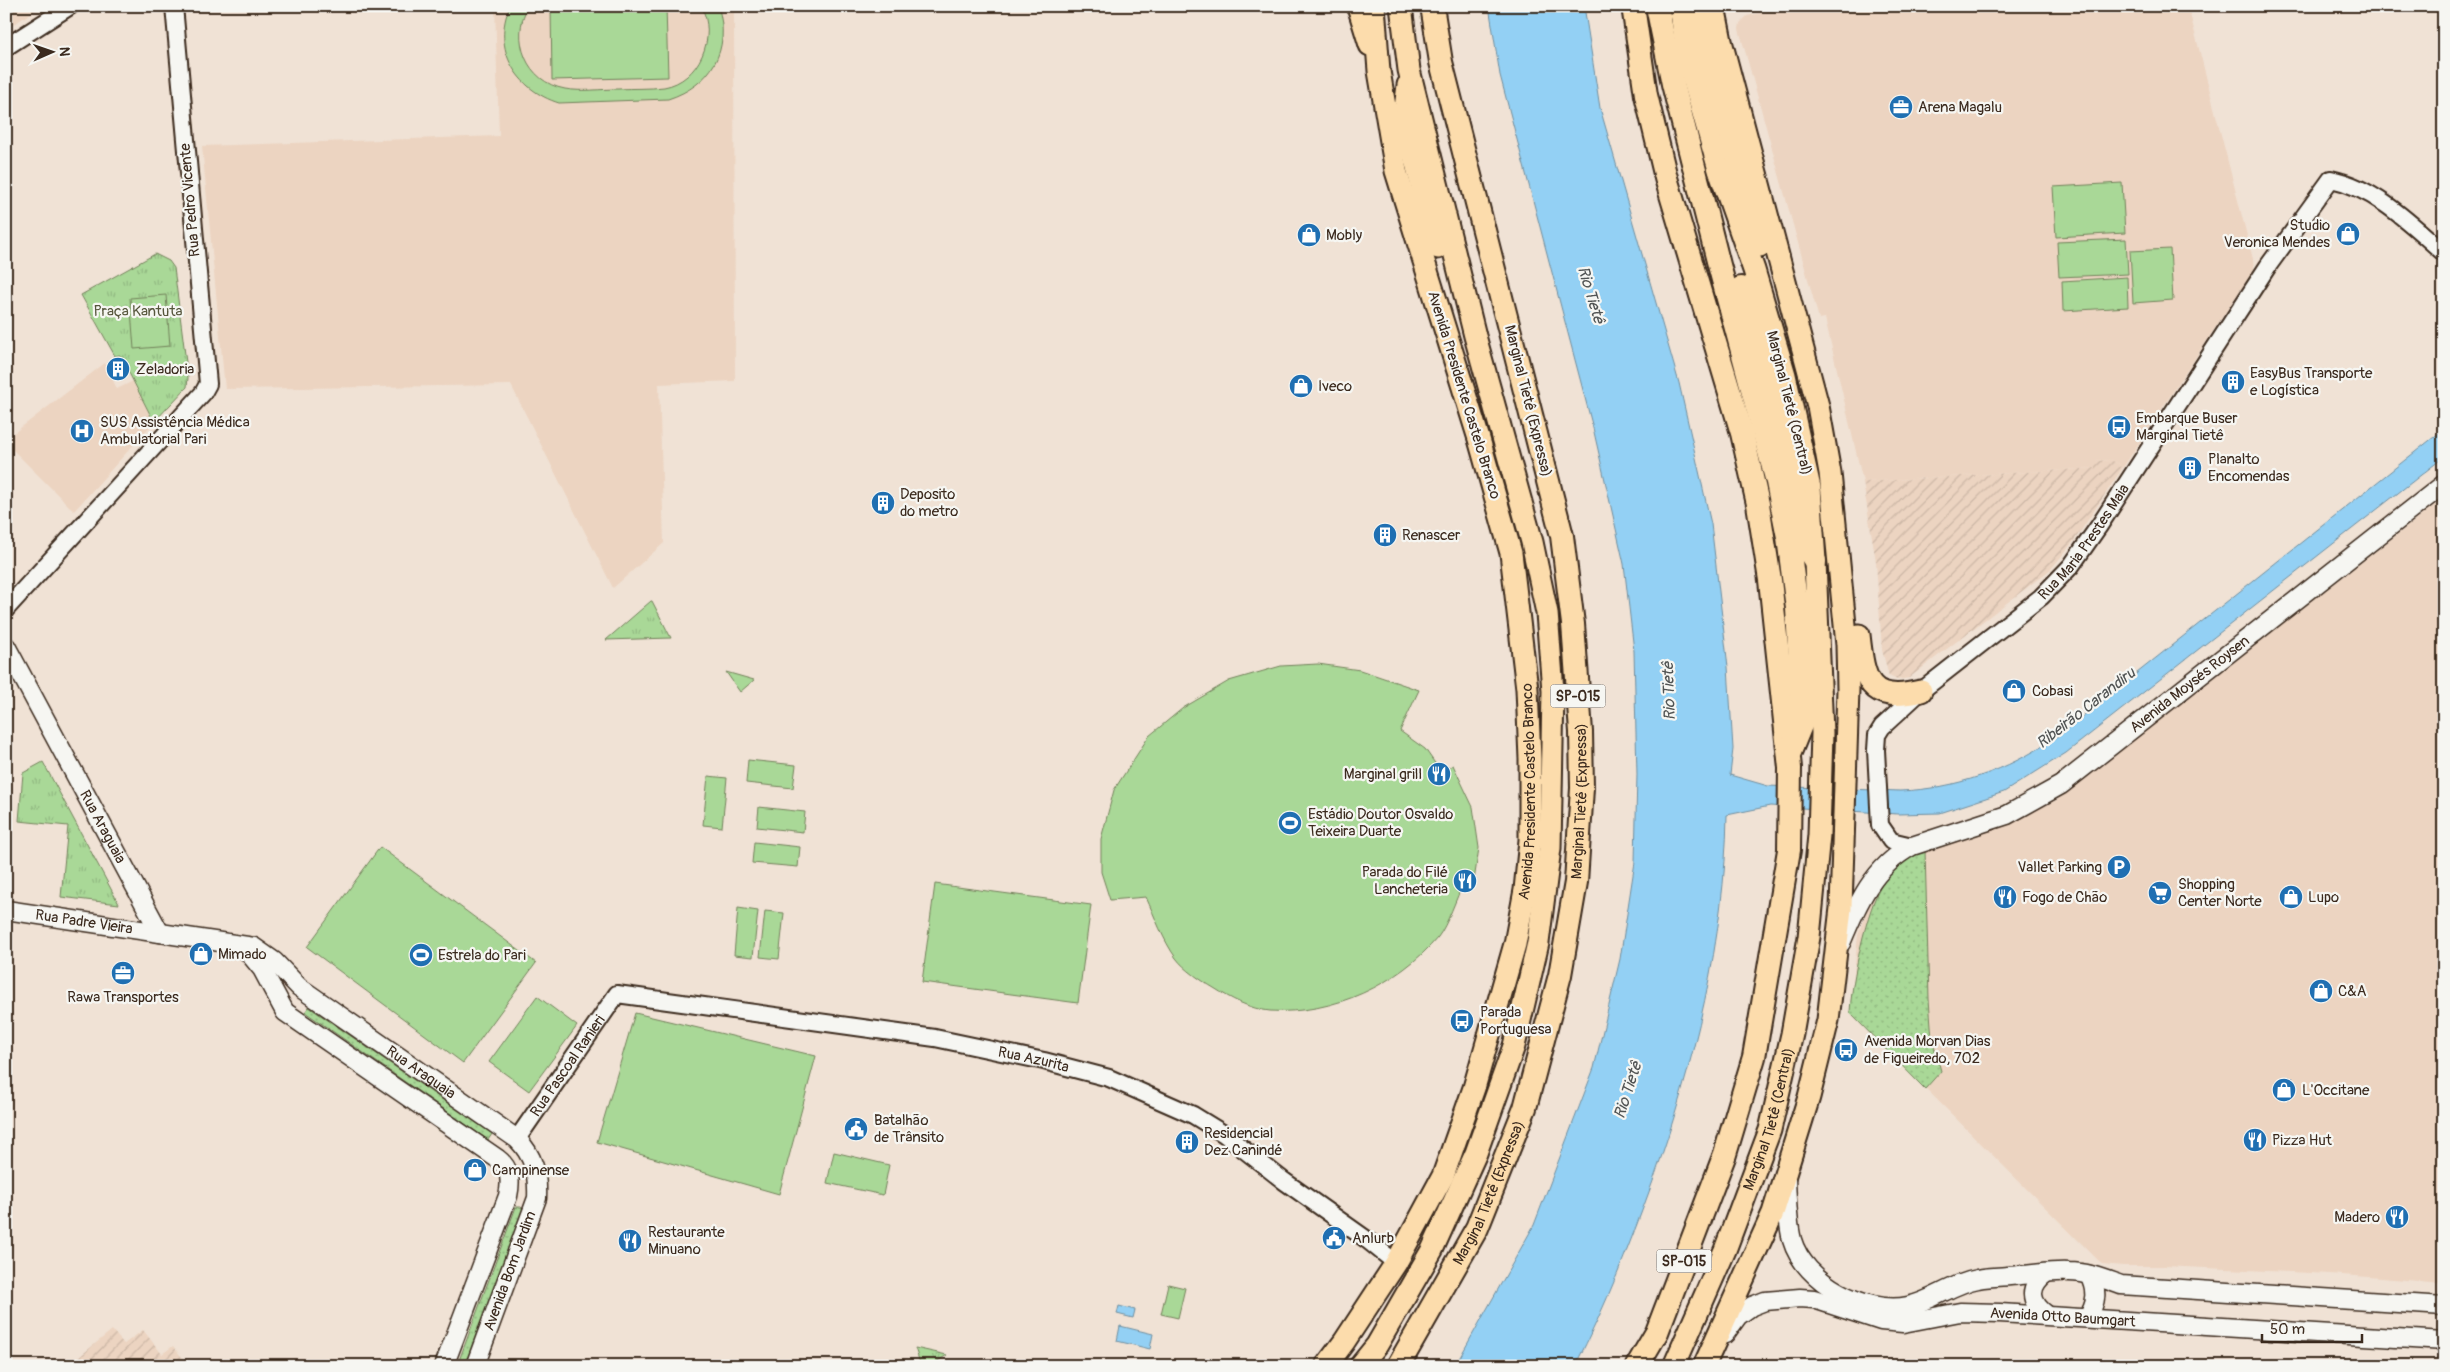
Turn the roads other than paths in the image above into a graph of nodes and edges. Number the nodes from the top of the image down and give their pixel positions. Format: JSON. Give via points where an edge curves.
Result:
{"nodes":[{"id":1,"x":70,"y":6,"type":"edge"},
{"id":2,"x":174,"y":6,"type":"edge"},
{"id":3,"x":1358,"y":6,"type":"edge"},
{"id":4,"x":1374,"y":6,"type":"edge"},
{"id":5,"x":1401,"y":6,"type":"edge"},
{"id":6,"x":1432,"y":6,"type":"edge"},
{"id":7,"x":1634,"y":6,"type":"edge"},
{"id":8,"x":1657,"y":6,"type":"edge"},
{"id":9,"x":1680,"y":6,"type":"edge"},
{"id":10,"x":1697,"y":6,"type":"edge"},
{"id":11,"x":1714,"y":6,"type":"edge"},
{"id":12,"x":6,"y":47,"type":"edge"},
{"id":13,"x":1409,"y":70,"type":"junction"},
{"id":14,"x":1379,"y":71,"type":"junction"},
{"id":15,"x":1708,"y":222,"type":"junction"},
{"id":16,"x":2444,"y":253,"type":"edge"},
{"id":17,"x":1788,"y":296,"type":"junction"},
{"id":18,"x":1479,"y":439,"type":"junction"},
{"id":19,"x":1830,"y":473,"type":"junction"},
{"id":20,"x":2444,"y":484,"type":"edge"},
{"id":21,"x":1815,"y":561,"type":"junction"},
{"id":22,"x":6,"y":609,"type":"edge"},
{"id":23,"x":6,"y":646,"type":"edge"},
{"id":24,"x":1921,"y":691,"type":"junction"},
{"id":25,"x":1790,"y":762,"type":"junction"},
{"id":26,"x":1912,"y":846,"type":"junction"},
{"id":27,"x":6,"y":910,"type":"edge"},
{"id":28,"x":160,"y":933,"type":"junction"},
{"id":29,"x":244,"y":947,"type":"junction"},
{"id":30,"x":1837,"y":953,"type":"junction"},
{"id":31,"x":617,"y":994,"type":"joint"},
{"id":32,"x":312,"y":996,"type":"junction"},
{"id":33,"x":293,"y":1017,"type":"junction"},
{"id":34,"x":517,"y":1139,"type":"junction"},
{"id":35,"x":482,"y":1148,"type":"junction"},
{"id":36,"x":1786,"y":1170,"type":"junction"},
{"id":37,"x":537,"y":1175,"type":"junction"},
{"id":38,"x":509,"y":1188,"type":"junction"},
{"id":39,"x":1396,"y":1263,"type":"junction"},
{"id":40,"x":2046,"y":1273,"type":"junction"},
{"id":41,"x":2090,"y":1275,"type":"junction"},
{"id":42,"x":2444,"y":1306,"type":"edge"},
{"id":43,"x":2047,"y":1316,"type":"junction"},
{"id":44,"x":2087,"y":1318,"type":"junction"},
{"id":45,"x":2444,"y":1341,"type":"edge"},
{"id":46,"x":1707,"y":1360,"type":"edge"},
{"id":47,"x":444,"y":1366,"type":"edge"},
{"id":48,"x":475,"y":1366,"type":"edge"},
{"id":49,"x":1326,"y":1366,"type":"edge"},
{"id":50,"x":1360,"y":1366,"type":"edge"},
{"id":51,"x":1398,"y":1366,"type":"edge"},
{"id":52,"x":1637,"y":1366,"type":"edge"},
{"id":53,"x":1674,"y":1366,"type":"edge"}],
"edges":[{"from":1,"to":12,"type":"street"},
{"from":2,"to":22,"type":"street","name":"Rua Pedro Vicente","via":[[208,384]]},
{"from":3,"to":14,"type":"highway"},
{"from":4,"to":14,"type":"highway"},
{"from":5,"to":13,"type":"highway"},
{"from":6,"to":51,"type":"highway","name":"Marginal Tietê (Expressa)","number":"SP-015","via":[[1441,62],[1562,536],[1573,624],[1582,788],[1576,882],[1560,975],[1525,1108],[1477,1228]]},
{"from":7,"to":25,"type":"highway","number":"SP-015","via":[[1646,95],[1666,178],[1742,433],[1758,504],[1770,580]]},
{"from":8,"to":15,"type":"highway"},
{"from":9,"to":21,"type":"highway","name":"Marginal Tietê (Central)","via":[[1688,60],[1714,152],[1785,375],[1810,488]]},
{"from":10,"to":17,"type":"highway","via":[[1725,132],[1770,282]]},
{"from":11,"to":17,"type":"highway"},
{"from":13,"to":18,"type":"highway","via":[[1404,118],[1482,415]]},
{"from":13,"to":50,"type":"highway","via":[[1475,336],[1532,542],[1547,614],[1553,691],[1550,848],[1538,943],[1514,1046],[1476,1153],[1432,1250],[1377,1345]]},
{"from":14,"to":18,"type":"highway","name":"Avenida Presidente Castelo Branco","via":[[1396,171]]},
{"from":15,"to":21,"type":"highway","via":[[1726,242],[1773,391],[1801,539]]},
{"from":15,"to":25,"type":"highway","via":[[1777,482],[1788,538],[1797,609],[1803,720]]},
{"from":16,"to":24,"type":"street","name":"Rua Maria Prestes Maia","via":[[2407,220],[2359,188],[2331,179],[2268,266],[2071,566],[2041,597]]},
{"from":17,"to":19,"type":"highway","via":[[1818,406]]},
{"from":18,"to":39,"type":"highway","name":"Avenida Presidente Castelo Branco","via":[[1511,553],[1527,689],[1530,840],[1525,890],[1515,944],[1474,1088],[1443,1176]]},
{"from":19,"to":24,"type":"highway","via":[[1844,513],[1862,665],[1867,680],[1877,691],[1889,695]]},
{"from":19,"to":30,"type":"highway","via":[[1847,646],[1847,752]]},
{"from":20,"to":26,"type":"main road","name":"Avenida Moysés Roysen","via":[[2061,786],[2007,814]]},
{"from":21,"to":53,"type":"highway","name":"Marginal Tietê (Central)","via":[[1822,733],[1818,859],[1794,1025],[1770,1130],[1725,1250]]},
{"from":23,"to":28,"type":"main road","name":"Rua Araguaia"},
{"from":24,"to":26,"type":"street","name":"Rua Maria Prestes Maia","via":[[1890,718],[1878,736],[1876,750],[1880,825],[1891,841]]},
{"from":25,"to":52,"type":"highway","number":"SP-015","via":[[1789,850],[1754,1057],[1725,1154],[1657,1332]]},
{"from":26,"to":30,"type":"main road","name":"Avenida Moysés Roysen","via":[[1900,852],[1876,874],[1859,900]]},
{"from":27,"to":28,"type":"main road","name":"Rua Padre Vieira"},
{"from":28,"to":29,"type":"main road","name":"Rua Araguaia"},
{"from":29,"to":32,"type":"main road","name":"Rua Araguaia","via":[[254,947],[263,952]]},
{"from":29,"to":33,"type":"main road","name":"Rua Araguaia","via":[[262,969],[285,1012]]},
{"from":30,"to":36,"type":"highway","via":[[1824,1038],[1810,1097]]},
{"from":31,"to":34,"type":"street","name":"Rua Pascoal Ranieri"},
{"from":31,"to":39,"type":"street","name":"Rua Azurita","via":[[935,1038],[1109,1078],[1193,1115],[1224,1134]]},
{"from":32,"to":33,"type":"main road","via":[[298,1001]]},
{"from":32,"to":34,"type":"main road","name":"Rua Araguaia"},
{"from":33,"to":35,"type":"main road","name":"Rua Araguaia"},
{"from":34,"to":35,"type":"main road","via":[[504,1150],[496,1152]]},
{"from":34,"to":37,"type":"main road","name":"Rua Araguaia","via":[[532,1158]]},
{"from":35,"to":38,"type":"main road","name":"Rua Araguaia","via":[[507,1168]]},
{"from":36,"to":40,"type":"main road","via":[[1788,1221],[1799,1256],[1812,1272],[1843,1295],[1873,1306],[1893,1309],[1910,1306],[1976,1279]]},
{"from":36,"to":46,"type":"highway","via":[[1773,1213]]},
{"from":37,"to":38,"type":"main road","via":[[522,1178]]},
{"from":37,"to":48,"type":"main road","name":"Avenida Bom Jardim","via":[[537,1198]]},
{"from":38,"to":47,"type":"main road","name":"Avenida Bom Jardim"},
{"from":39,"to":49,"type":"highway","name":"Avenida Presidente Castelo Branco"},
{"from":40,"to":41,"type":"main road"},
{"from":40,"to":43,"type":"main road","via":[[2035,1281],[2033,1291],[2039,1310]]},
{"from":41,"to":42,"type":"main road","via":[[2120,1284]]},
{"from":41,"to":44,"type":"main road","via":[[2096,1286],[2096,1298]]},
{"from":43,"to":44,"type":"main road","name":"Avenida Otto Baumgart"},
{"from":43,"to":46,"type":"main road","name":"Avenida Otto Baumgart","via":[[1960,1312],[1903,1323],[1882,1321],[1814,1299],[1765,1301],[1738,1316]]},
{"from":44,"to":45,"type":"main road","name":"Avenida Otto Baumgart"}]}
